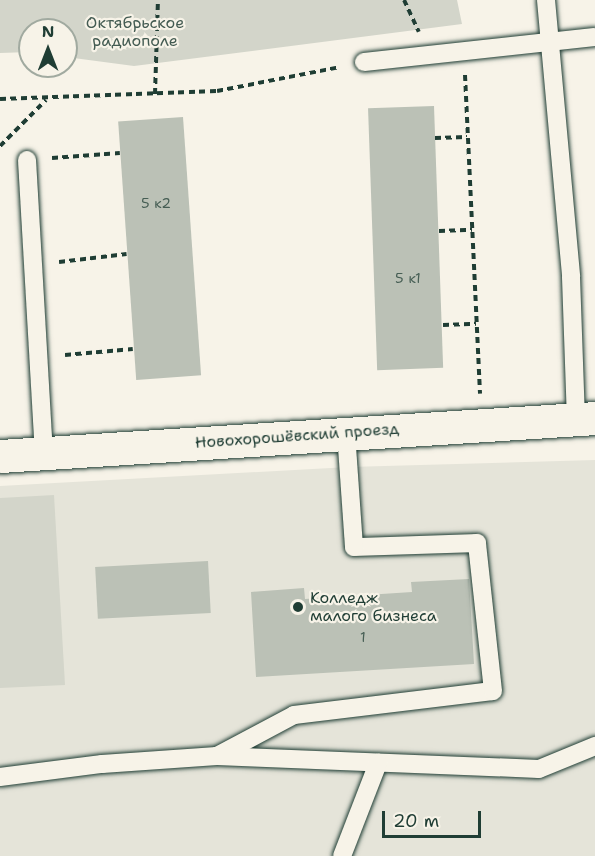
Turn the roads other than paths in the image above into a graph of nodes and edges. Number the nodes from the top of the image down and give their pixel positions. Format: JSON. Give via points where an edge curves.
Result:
{"nodes":[{"id":1,"x":546,"y":0,"type":"edge"},
{"id":2,"x":595,"y":38,"type":"edge"},
{"id":3,"x":551,"y":42,"type":"junction"},
{"id":4,"x":364,"y":62,"type":"road end"},
{"id":5,"x":27,"y":160,"type":"road end"},
{"id":6,"x":586,"y":419,"type":"edge"},
{"id":7,"x":346,"y":432,"type":"junction"},
{"id":8,"x":44,"y":454,"type":"junction"},
{"id":9,"x":0,"y":456,"type":"edge"},
{"id":10,"x":595,"y":746,"type":"edge"},
{"id":11,"x":217,"y":756,"type":"junction"},
{"id":12,"x":378,"y":762,"type":"junction"},
{"id":13,"x":0,"y":777,"type":"edge"},
{"id":14,"x":342,"y":856,"type":"edge"}],
"edges":[{"from":1,"to":3,"type":"lane"},
{"from":2,"to":3,"type":"lane"},
{"from":3,"to":4,"type":"lane"},
{"from":3,"to":6,"type":"lane"},
{"from":5,"to":8,"type":"lane"},
{"from":6,"to":7,"type":"street","name":"Новохорошёвский проезд"},
{"from":7,"to":8,"type":"street","name":"Новохорошёвский проезд"},
{"from":7,"to":11,"type":"lane","via":[[354,547],[477,543],[493,691],[294,715]]},
{"from":8,"to":9,"type":"street","name":"Новохорошёвский проезд"},
{"from":10,"to":12,"type":"lane","via":[[539,769]]},
{"from":11,"to":12,"type":"lane"},
{"from":11,"to":13,"type":"lane","via":[[102,764]]},
{"from":12,"to":14,"type":"lane"}]}
